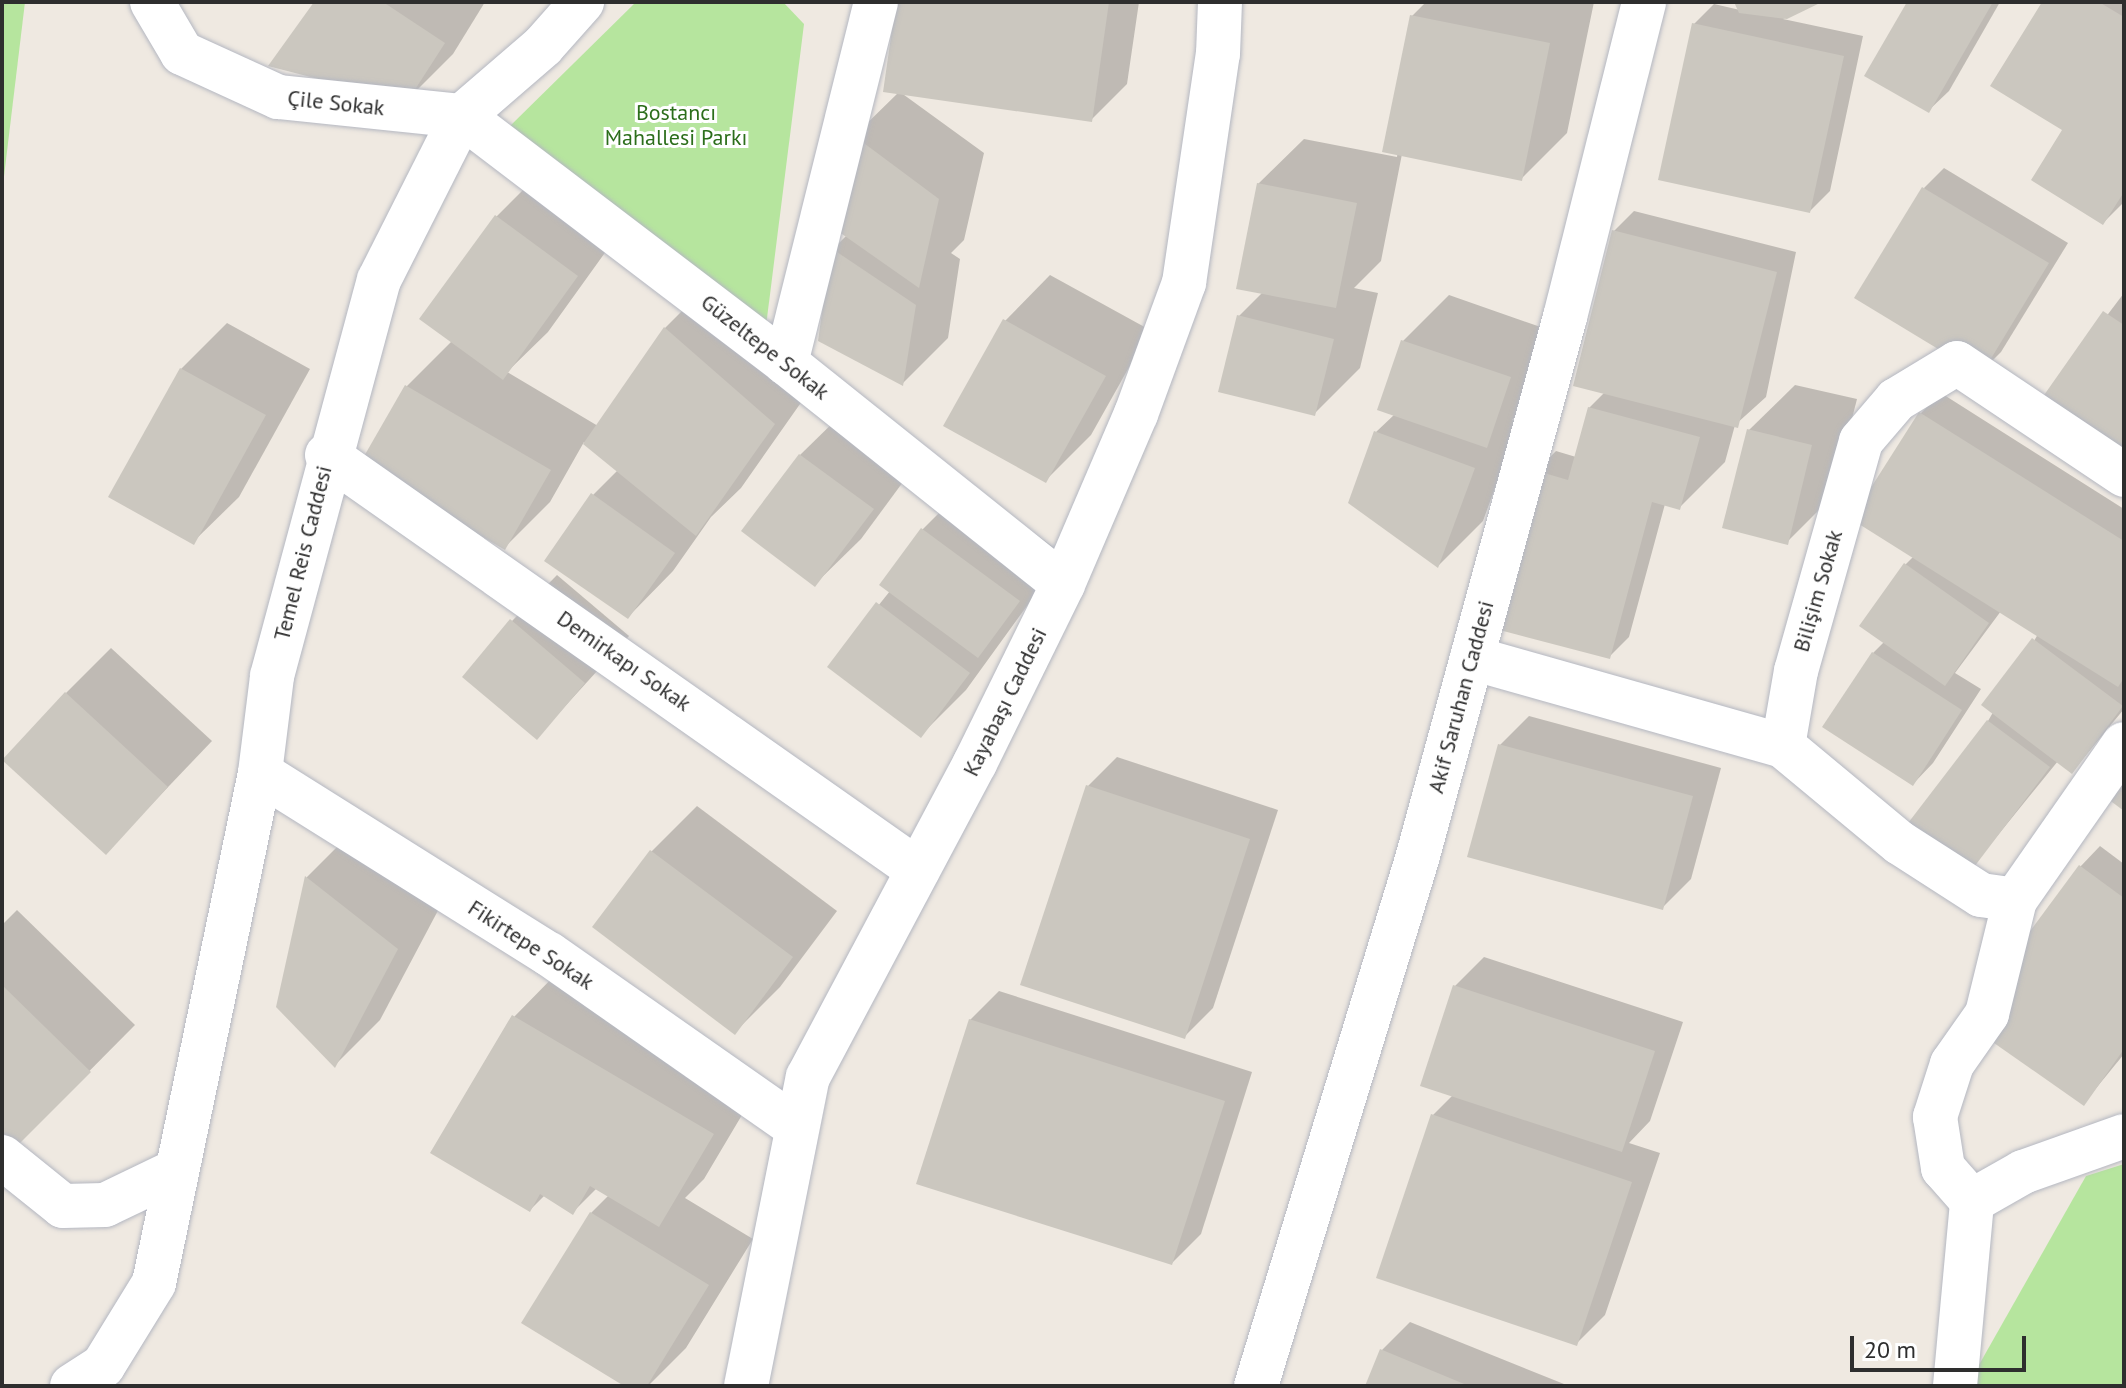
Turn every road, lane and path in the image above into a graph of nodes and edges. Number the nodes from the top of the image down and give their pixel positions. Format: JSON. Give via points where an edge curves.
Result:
{"nodes":[{"id":1,"x":152,"y":2,"type":"edge"},
{"id":2,"x":582,"y":2,"type":"edge"},
{"id":3,"x":876,"y":2,"type":"edge"},
{"id":4,"x":1220,"y":2,"type":"edge"},
{"id":5,"x":1644,"y":2,"type":"edge"},
{"id":6,"x":462,"y":116,"type":"junction"},
{"id":7,"x":786,"y":363,"type":"junction"},
{"id":8,"x":327,"y":455,"type":"junction"},
{"id":9,"x":2124,"y":475,"type":"edge"},
{"id":10,"x":1063,"y":584,"type":"junction"},
{"id":11,"x":1472,"y":658,"type":"junction"},
{"id":12,"x":2124,"y":744,"type":"edge"},
{"id":13,"x":1783,"y":746,"type":"junction"},
{"id":14,"x":260,"y":773,"type":"junction"},
{"id":15,"x":918,"y":870,"type":"junction"},
{"id":16,"x":2015,"y":900,"type":"junction"},
{"id":17,"x":796,"y":1127,"type":"junction"},
{"id":18,"x":2124,"y":1136,"type":"edge"},
{"id":19,"x":2,"y":1157,"type":"edge"},
{"id":20,"x":174,"y":1172,"type":"junction"},
{"id":21,"x":1972,"y":1201,"type":"junction"},
{"id":22,"x":72,"y":1386,"type":"edge"},
{"id":23,"x":746,"y":1386,"type":"edge"},
{"id":24,"x":1256,"y":1386,"type":"edge"},
{"id":25,"x":1955,"y":1386,"type":"edge"}],
"edges":[{"from":1,"to":6,"type":"street","name":"Çile Sokak","via":[[182,53],[278,97]]},
{"from":2,"to":6,"type":"street","name":"Temel Reis Caddesi","via":[[543,46]]},
{"from":3,"to":7,"type":"street"},
{"from":4,"to":10,"type":"street","name":"Kayabaşı Caddesi","via":[[1218,54],[1184,283],[1136,414]]},
{"from":5,"to":11,"type":"street","name":"Akif Saruhan Caddesi"},
{"from":6,"to":7,"type":"street","name":"Güzeltepe Sokak"},
{"from":6,"to":8,"type":"street","name":"Temel Reis Caddesi","via":[[379,280]]},
{"from":7,"to":10,"type":"street","name":"Güzeltepe Sokak"},
{"from":8,"to":14,"type":"street","name":"Temel Reis Caddesi","via":[[272,676]]},
{"from":8,"to":15,"type":"street","name":"Demirkapı Sokak"},
{"from":9,"to":13,"type":"street","name":"Bilişim Sokak","via":[[1957,363],[1896,400],[1861,441],[1796,671]]},
{"from":10,"to":15,"type":"street","name":"Kayabaşı Caddesi"},
{"from":11,"to":13,"type":"street"},
{"from":11,"to":24,"type":"street","name":"Akif Saruhan Caddesi"},
{"from":12,"to":16,"type":"street"},
{"from":13,"to":16,"type":"street","via":[[1900,843],[1981,895]]},
{"from":14,"to":17,"type":"street","name":"Fikirtepe Sokak","via":[[549,954]]},
{"from":14,"to":20,"type":"street","name":"Temel Reis Caddesi"},
{"from":15,"to":17,"type":"street","name":"Kayabaşı Caddesi","via":[[808,1077]]},
{"from":16,"to":21,"type":"street","via":[[1987,1014],[1952,1064],[1935,1117],[1943,1168]]},
{"from":17,"to":23,"type":"street","name":"Kayabaşı Caddesi"},
{"from":18,"to":21,"type":"street","via":[[2023,1172]]},
{"from":19,"to":20,"type":"street","via":[[63,1206],[105,1205]]},
{"from":20,"to":22,"type":"street","name":"Temel Reis Caddesi","via":[[154,1283],[103,1366]]},
{"from":21,"to":25,"type":"street"}]}
